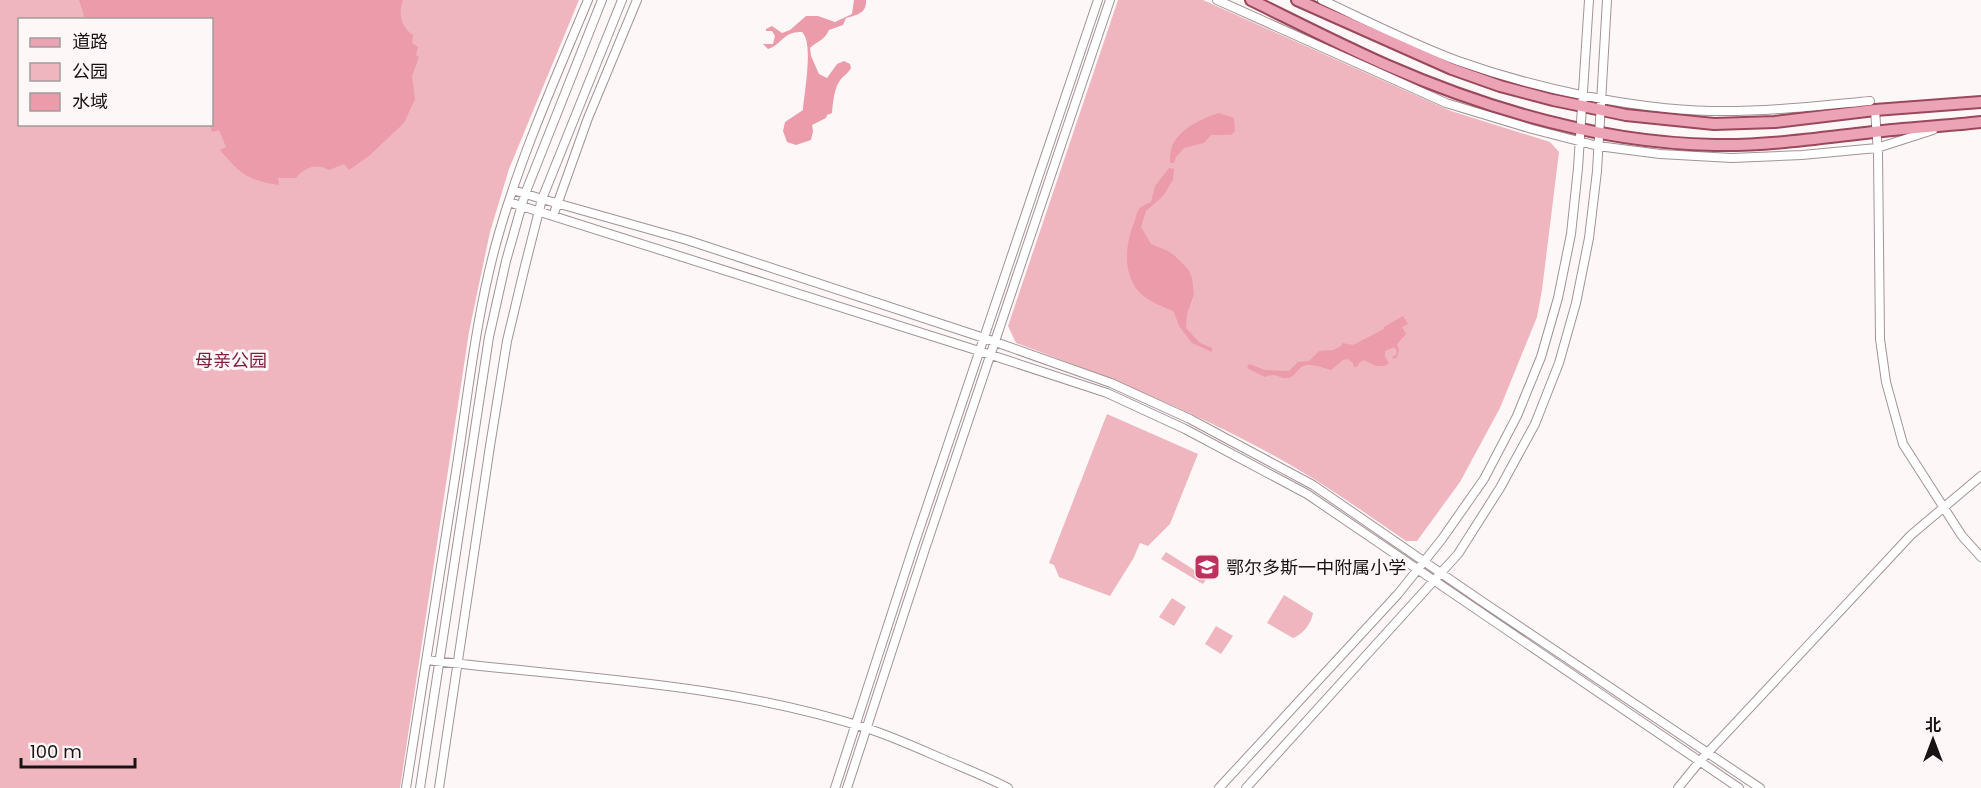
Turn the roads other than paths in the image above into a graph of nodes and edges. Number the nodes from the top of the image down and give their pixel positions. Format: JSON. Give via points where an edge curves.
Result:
{"nodes":[{"id":1,"x":588,"y":0,"type":"edge"},
{"id":2,"x":602,"y":0,"type":"edge"},
{"id":3,"x":622,"y":0,"type":"edge"},
{"id":4,"x":637,"y":0,"type":"edge"},
{"id":5,"x":1098,"y":0,"type":"edge"},
{"id":6,"x":1110,"y":0,"type":"edge"},
{"id":7,"x":1217,"y":0,"type":"edge"},
{"id":8,"x":1251,"y":0,"type":"edge"},
{"id":9,"x":1297,"y":0,"type":"edge"},
{"id":10,"x":1322,"y":0,"type":"edge"},
{"id":11,"x":1589,"y":0,"type":"edge"},
{"id":12,"x":1607,"y":0,"type":"edge"},
{"id":13,"x":1584,"y":94,"type":"junction"},
{"id":14,"x":1981,"y":96,"type":"edge"},
{"id":15,"x":1601,"y":98,"type":"junction"},
{"id":16,"x":1981,"y":102,"type":"edge"},
{"id":17,"x":1873,"y":105,"type":"junction"},
{"id":18,"x":1912,"y":106,"type":"junction"},
{"id":19,"x":1583,"y":107,"type":"junction"},
{"id":20,"x":1600,"y":110,"type":"junction"},
{"id":21,"x":1981,"y":122,"type":"edge"},
{"id":22,"x":1981,"y":126,"type":"edge"},
{"id":23,"x":1944,"y":127,"type":"junction"},
{"id":24,"x":1581,"y":129,"type":"junction"},
{"id":25,"x":1877,"y":132,"type":"junction"},
{"id":26,"x":1599,"y":133,"type":"junction"},
{"id":27,"x":1580,"y":141,"type":"junction"},
{"id":28,"x":1598,"y":146,"type":"junction"},
{"id":29,"x":1877,"y":148,"type":"junction"},
{"id":30,"x":513,"y":190,"type":"junction"},
{"id":31,"x":525,"y":194,"type":"junction"},
{"id":32,"x":542,"y":200,"type":"junction"},
{"id":33,"x":509,"y":202,"type":"junction"},
{"id":34,"x":556,"y":203,"type":"junction"},
{"id":35,"x":521,"y":206,"type":"junction"},
{"id":36,"x":539,"y":211,"type":"junction"},
{"id":37,"x":553,"y":216,"type":"junction"},
{"id":38,"x":984,"y":338,"type":"junction"},
{"id":39,"x":995,"y":342,"type":"junction"},
{"id":40,"x":979,"y":351,"type":"junction"},
{"id":41,"x":990,"y":354,"type":"junction"},
{"id":42,"x":1981,"y":476,"type":"edge"},
{"id":43,"x":1944,"y":507,"type":"junction"},
{"id":44,"x":1981,"y":558,"type":"edge"},
{"id":45,"x":1424,"y":561,"type":"junction"},
{"id":46,"x":1417,"y":570,"type":"junction"},
{"id":47,"x":1441,"y":573,"type":"junction"},
{"id":48,"x":1434,"y":582,"type":"junction"},
{"id":49,"x":427,"y":660,"type":"junction"},
{"id":50,"x":439,"y":662,"type":"junction"},
{"id":51,"x":458,"y":663,"type":"junction"},
{"id":52,"x":855,"y":725,"type":"junction"},
{"id":53,"x":866,"y":728,"type":"junction"},
{"id":54,"x":1708,"y":753,"type":"junction"},
{"id":55,"x":1700,"y":761,"type":"junction"},
{"id":56,"x":406,"y":788,"type":"edge"},
{"id":57,"x":420,"y":788,"type":"edge"},
{"id":58,"x":439,"y":788,"type":"edge"},
{"id":59,"x":835,"y":788,"type":"edge"},
{"id":60,"x":847,"y":788,"type":"edge"},
{"id":61,"x":1008,"y":788,"type":"edge"},
{"id":62,"x":1219,"y":788,"type":"edge"},
{"id":63,"x":1246,"y":788,"type":"edge"},
{"id":64,"x":1678,"y":788,"type":"edge"},
{"id":65,"x":1739,"y":788,"type":"edge"},
{"id":66,"x":1760,"y":788,"type":"edge"}],
"edges":[{"from":1,"to":30,"type":"street"},
{"from":2,"to":31,"type":"street"},
{"from":3,"to":32,"type":"street"},
{"from":4,"to":34,"type":"street"},
{"from":5,"to":38,"type":"street"},
{"from":6,"to":39,"type":"street"},
{"from":7,"to":27,"type":"street","via":[[1446,103]]},
{"from":8,"to":24,"type":"main road","via":[[1437,86]]},
{"from":9,"to":19,"type":"main road","via":[[1452,69]]},
{"from":10,"to":13,"type":"street","via":[[1458,61],[1530,84]]},
{"from":11,"to":13,"type":"street"},
{"from":12,"to":15,"type":"street"},
{"from":13,"to":15,"type":"street"},
{"from":13,"to":19,"type":"street"},
{"from":14,"to":18,"type":"main road"},
{"from":15,"to":17,"type":"street","via":[[1709,111]]},
{"from":15,"to":20,"type":"street"},
{"from":16,"to":18,"type":"main road"},
{"from":17,"to":18,"type":"main road"},
{"from":17,"to":20,"type":"main road","via":[[1775,122],[1714,124]]},
{"from":17,"to":25,"type":"street"},
{"from":19,"to":20,"type":"main road"},
{"from":19,"to":24,"type":"street"},
{"from":20,"to":26,"type":"street"},
{"from":21,"to":23,"type":"main road"},
{"from":22,"to":23,"type":"main road"},
{"from":23,"to":25,"type":"main road"},
{"from":23,"to":29,"type":"street"},
{"from":24,"to":26,"type":"main road"},
{"from":24,"to":27,"type":"street"},
{"from":25,"to":26,"type":"main road","via":[[1777,144],[1714,145]]},
{"from":25,"to":29,"type":"street"},
{"from":26,"to":28,"type":"street"},
{"from":27,"to":28,"type":"street"},
{"from":27,"to":45,"type":"street","via":[[1571,234],[1541,357],[1484,479]]},
{"from":28,"to":29,"type":"street","via":[[1732,158]]},
{"from":28,"to":47,"type":"street","via":[[1589,238],[1559,363],[1535,424],[1500,488],[1458,554]]},
{"from":29,"to":43,"type":"street","via":[[1880,339],[1886,382],[1903,444]]},
{"from":30,"to":31,"type":"street"},
{"from":30,"to":33,"type":"street"},
{"from":31,"to":32,"type":"street"},
{"from":31,"to":35,"type":"street"},
{"from":32,"to":34,"type":"street"},
{"from":32,"to":36,"type":"street"},
{"from":33,"to":35,"type":"street"},
{"from":33,"to":49,"type":"street","via":[[473,351]]},
{"from":34,"to":37,"type":"street"},
{"from":34,"to":38,"type":"street","via":[[687,240]]},
{"from":35,"to":36,"type":"street"},
{"from":35,"to":50,"type":"street","via":[[489,337]]},
{"from":36,"to":37,"type":"street"},
{"from":36,"to":51,"type":"street","via":[[507,341]]},
{"from":37,"to":40,"type":"street"},
{"from":38,"to":39,"type":"street"},
{"from":38,"to":40,"type":"street"},
{"from":39,"to":41,"type":"street"},
{"from":39,"to":45,"type":"street","via":[[1111,383],[1190,419],[1313,484]]},
{"from":40,"to":41,"type":"street"},
{"from":40,"to":52,"type":"street"},
{"from":41,"to":46,"type":"street","via":[[1107,393],[1185,429],[1307,494]]},
{"from":41,"to":53,"type":"street"},
{"from":42,"to":43,"type":"street"},
{"from":43,"to":44,"type":"street"},
{"from":43,"to":54,"type":"street","via":[[1911,535]]},
{"from":45,"to":46,"type":"street"},
{"from":45,"to":47,"type":"street"},
{"from":46,"to":48,"type":"street"},
{"from":46,"to":62,"type":"street"},
{"from":47,"to":48,"type":"street"},
{"from":47,"to":54,"type":"street"},
{"from":48,"to":55,"type":"street"},
{"from":48,"to":63,"type":"street"},
{"from":49,"to":50,"type":"street"},
{"from":49,"to":56,"type":"street"},
{"from":50,"to":51,"type":"street"},
{"from":50,"to":57,"type":"street"},
{"from":51,"to":52,"type":"street","via":[[707,692]]},
{"from":51,"to":58,"type":"street"},
{"from":52,"to":53,"type":"street"},
{"from":52,"to":59,"type":"street"},
{"from":53,"to":60,"type":"street"},
{"from":53,"to":61,"type":"street"},
{"from":54,"to":55,"type":"street"},
{"from":54,"to":66,"type":"street"},
{"from":55,"to":64,"type":"street"},
{"from":55,"to":65,"type":"street"}]}
